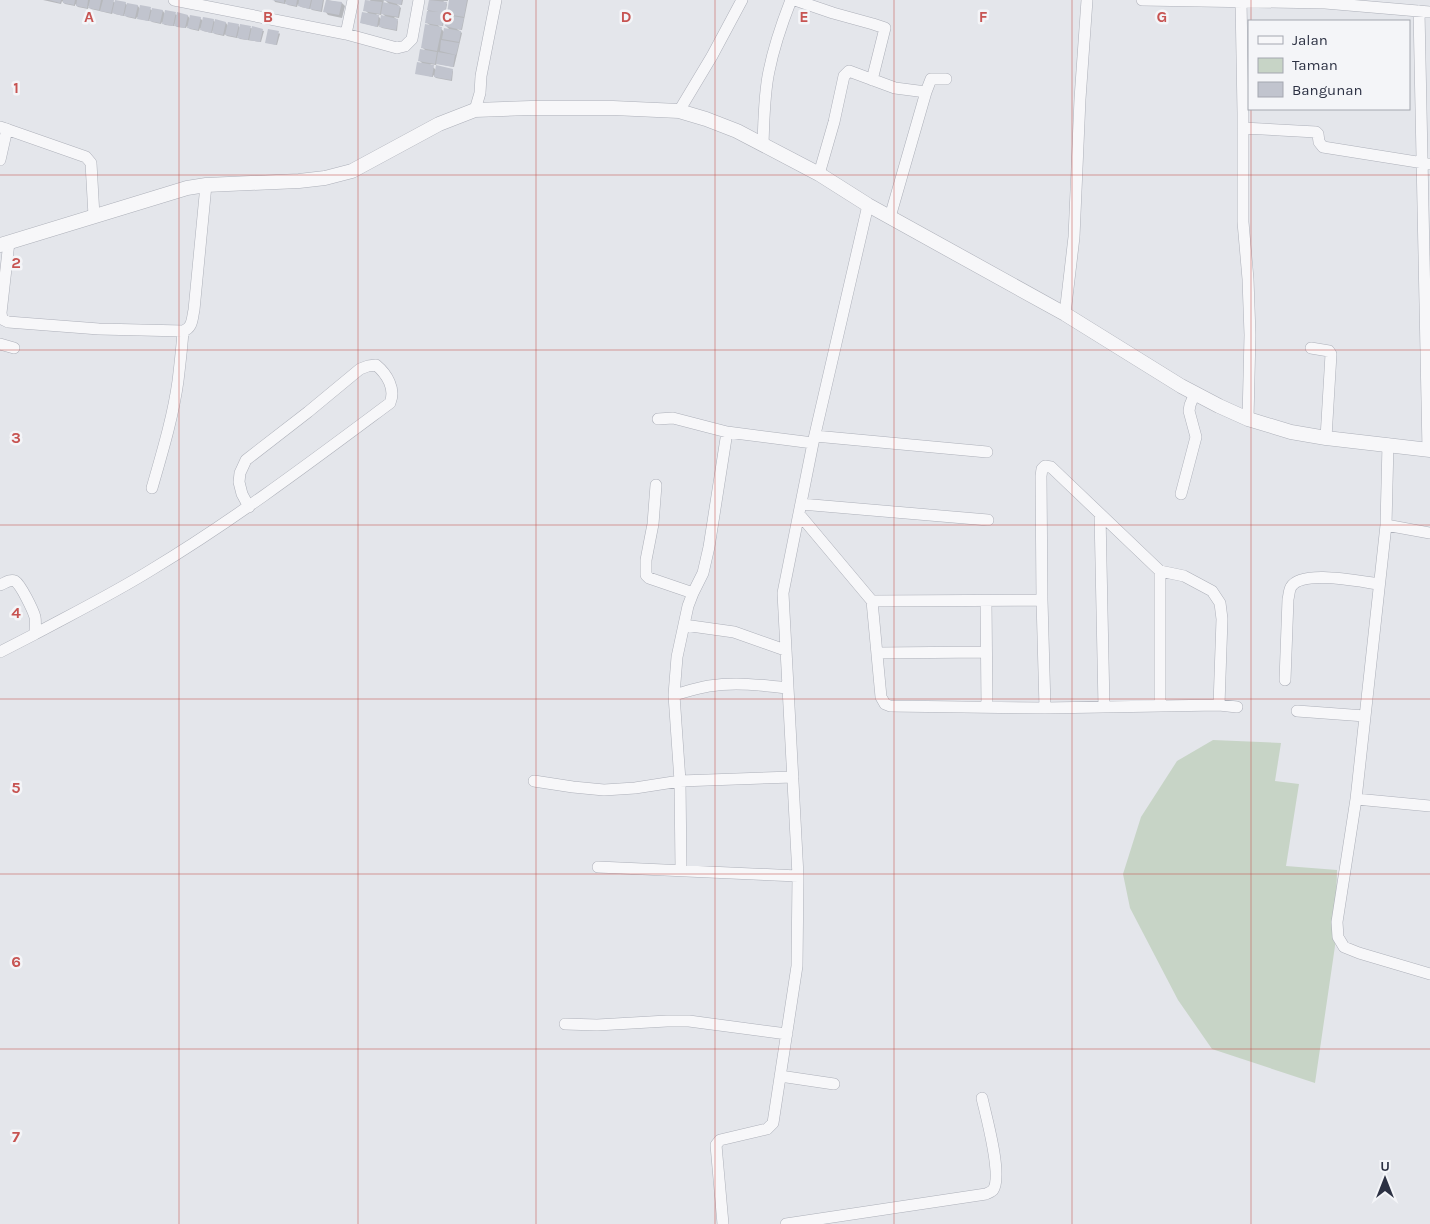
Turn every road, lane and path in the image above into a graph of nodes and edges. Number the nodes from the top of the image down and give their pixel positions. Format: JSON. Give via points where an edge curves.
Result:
{"nodes":[{"id":1,"x":174,"y":0,"type":"edge"},
{"id":2,"x":353,"y":0,"type":"edge"},
{"id":3,"x":419,"y":0,"type":"edge"},
{"id":4,"x":496,"y":0,"type":"edge"},
{"id":5,"x":742,"y":0,"type":"edge"},
{"id":6,"x":791,"y":0,"type":"edge"},
{"id":7,"x":796,"y":0,"type":"edge"},
{"id":8,"x":1087,"y":0,"type":"edge"},
{"id":9,"x":1142,"y":0,"type":"edge"},
{"id":10,"x":1241,"y":1,"type":"edge"},
{"id":11,"x":1424,"y":12,"type":"edge"},
{"id":12,"x":346,"y":34,"type":"junction"},
{"id":13,"x":872,"y":80,"type":"junction"},
{"id":14,"x":946,"y":80,"type":"dead end"},
{"id":15,"x":926,"y":92,"type":"junction"},
{"id":16,"x":475,"y":110,"type":"junction"},
{"id":17,"x":679,"y":110,"type":"junction"},
{"id":18,"x":4,"y":128,"type":"edge"},
{"id":19,"x":1243,"y":128,"type":"junction"},
{"id":20,"x":763,"y":144,"type":"junction"},
{"id":21,"x":0,"y":160,"type":"edge"},
{"id":22,"x":1426,"y":163,"type":"edge"},
{"id":23,"x":820,"y":174,"type":"junction"},
{"id":24,"x":206,"y":185,"type":"junction"},
{"id":25,"x":868,"y":205,"type":"junction"},
{"id":26,"x":94,"y":216,"type":"junction"},
{"id":27,"x":890,"y":217,"type":"junction"},
{"id":28,"x":5,"y":243,"type":"edge"},
{"id":29,"x":1065,"y":314,"type":"junction"},
{"id":30,"x":183,"y":331,"type":"junction"},
{"id":31,"x":0,"y":344,"type":"edge"},
{"id":32,"x":14,"y":348,"type":"dead end"},
{"id":33,"x":1311,"y":348,"type":"dead end"},
{"id":34,"x":1195,"y":393,"type":"junction"},
{"id":35,"x":658,"y":419,"type":"dead end"},
{"id":36,"x":1248,"y":419,"type":"junction"},
{"id":37,"x":727,"y":432,"type":"junction"},
{"id":38,"x":1326,"y":438,"type":"junction"},
{"id":39,"x":814,"y":440,"type":"junction"},
{"id":40,"x":1388,"y":444,"type":"junction"},
{"id":41,"x":1429,"y":450,"type":"edge"},
{"id":42,"x":987,"y":452,"type":"dead end"},
{"id":43,"x":656,"y":485,"type":"dead end"},
{"id":44,"x":152,"y":488,"type":"dead end"},
{"id":45,"x":1181,"y":494,"type":"dead end"},
{"id":46,"x":249,"y":507,"type":"junction"},
{"id":47,"x":800,"y":509,"type":"junction"},
{"id":48,"x":1100,"y":514,"type":"junction"},
{"id":49,"x":988,"y":520,"type":"dead end"},
{"id":50,"x":1386,"y":524,"type":"junction"},
{"id":51,"x":1430,"y":533,"type":"edge"},
{"id":52,"x":1160,"y":571,"type":"junction"},
{"id":53,"x":1379,"y":584,"type":"junction"},
{"id":54,"x":0,"y":585,"type":"edge"},
{"id":55,"x":693,"y":593,"type":"junction"},
{"id":56,"x":1042,"y":600,"type":"junction"},
{"id":57,"x":872,"y":601,"type":"junction"},
{"id":58,"x":986,"y":601,"type":"junction"},
{"id":59,"x":684,"y":625,"type":"junction"},
{"id":60,"x":35,"y":634,"type":"junction"},
{"id":61,"x":785,"y":650,"type":"junction"},
{"id":62,"x":0,"y":652,"type":"edge"},
{"id":63,"x":986,"y":652,"type":"junction"},
{"id":64,"x":878,"y":653,"type":"junction"},
{"id":65,"x":1285,"y":680,"type":"dead end"},
{"id":66,"x":787,"y":688,"type":"junction"},
{"id":67,"x":674,"y":695,"type":"junction"},
{"id":68,"x":1219,"y":705,"type":"junction"},
{"id":69,"x":1160,"y":706,"type":"junction"},
{"id":70,"x":987,"y":707,"type":"junction"},
{"id":71,"x":1104,"y":707,"type":"junction"},
{"id":72,"x":1237,"y":707,"type":"dead end"},
{"id":73,"x":1045,"y":708,"type":"junction"},
{"id":74,"x":1297,"y":712,"type":"dead end"},
{"id":75,"x":1365,"y":716,"type":"junction"},
{"id":76,"x":793,"y":777,"type":"junction"},
{"id":77,"x":534,"y":780,"type":"dead end"},
{"id":78,"x":680,"y":781,"type":"junction"},
{"id":79,"x":1356,"y":799,"type":"junction"},
{"id":80,"x":1430,"y":806,"type":"edge"},
{"id":81,"x":598,"y":867,"type":"dead end"},
{"id":82,"x":682,"y":870,"type":"junction"},
{"id":83,"x":798,"y":876,"type":"junction"},
{"id":84,"x":1430,"y":974,"type":"edge"},
{"id":85,"x":565,"y":1024,"type":"dead end"},
{"id":86,"x":787,"y":1034,"type":"junction"},
{"id":87,"x":780,"y":1076,"type":"junction"},
{"id":88,"x":834,"y":1084,"type":"dead end"},
{"id":89,"x":982,"y":1098,"type":"dead end"},
{"id":90,"x":723,"y":1224,"type":"edge"},
{"id":91,"x":786,"y":1224,"type":"edge"}],
"edges":[{"from":1,"to":12,"type":"street"},
{"from":2,"to":12,"type":"street"},
{"from":3,"to":12,"type":"street","via":[[412,39],[406,46],[397,48]]},
{"from":4,"to":16,"type":"street"},
{"from":5,"to":17,"type":"street"},
{"from":6,"to":20,"type":"street","via":[[769,71]]},
{"from":7,"to":13,"type":"street","via":[[885,28]]},
{"from":8,"to":29,"type":"street","via":[[1074,237]]},
{"from":9,"to":10,"type":"street"},
{"from":10,"to":11,"type":"street","via":[[1324,3]]},
{"from":10,"to":19,"type":"street"},
{"from":11,"to":22,"type":"street"},
{"from":13,"to":15,"type":"street","via":[[895,88]]},
{"from":13,"to":23,"type":"street","via":[[849,71],[844,76]]},
{"from":14,"to":15,"type":"street","via":[[931,78]]},
{"from":15,"to":27,"type":"street"},
{"from":16,"to":17,"type":"street"},
{"from":16,"to":24,"type":"street","via":[[439,124],[352,171],[298,181]]},
{"from":17,"to":20,"type":"street"},
{"from":18,"to":21,"type":"street"},
{"from":18,"to":26,"type":"street","via":[[86,157],[91,163]]},
{"from":19,"to":22,"type":"street","via":[[1316,132],[1323,147]]},
{"from":19,"to":36,"type":"street","via":[[1243,222],[1250,335]]},
{"from":20,"to":23,"type":"street"},
{"from":22,"to":41,"type":"street","via":[[1423,184]]},
{"from":23,"to":25,"type":"street"},
{"from":24,"to":26,"type":"street"},
{"from":24,"to":30,"type":"street","via":[[194,310],[190,326]]},
{"from":25,"to":27,"type":"street"},
{"from":25,"to":39,"type":"street"},
{"from":26,"to":28,"type":"street"},
{"from":27,"to":29,"type":"street"},
{"from":28,"to":30,"type":"street","via":[[1,313],[2,319],[8,322]]},
{"from":29,"to":34,"type":"street"},
{"from":30,"to":44,"type":"street","via":[[167,436]]},
{"from":31,"to":32,"type":"street"},
{"from":33,"to":38,"type":"street","via":[[1331,354]]},
{"from":34,"to":36,"type":"street"},
{"from":34,"to":45,"type":"street","via":[[1189,411],[1196,437]]},
{"from":35,"to":37,"type":"street","via":[[673,418]]},
{"from":36,"to":38,"type":"street"},
{"from":37,"to":39,"type":"street"},
{"from":37,"to":55,"type":"street","via":[[709,547],[703,573]]},
{"from":38,"to":40,"type":"street"},
{"from":39,"to":42,"type":"street"},
{"from":39,"to":47,"type":"street"},
{"from":40,"to":41,"type":"street"},
{"from":40,"to":50,"type":"street"},
{"from":43,"to":55,"type":"street","via":[[646,575]]},
{"from":46,"to":46,"type":"street","via":[[239,482],[246,460],[360,369],[376,365],[385,372],[392,391],[390,403]]},
{"from":46,"to":60,"type":"street","via":[[150,571]]},
{"from":47,"to":49,"type":"street"},
{"from":47,"to":57,"type":"street"},
{"from":47,"to":61,"type":"street","via":[[783,593]]},
{"from":48,"to":52,"type":"street"},
{"from":48,"to":56,"type":"street","via":[[1051,467],[1042,469]]},
{"from":48,"to":71,"type":"street"},
{"from":50,"to":51,"type":"street"},
{"from":50,"to":53,"type":"street"},
{"from":52,"to":68,"type":"street","via":[[1184,576],[1212,591],[1220,603]]},
{"from":52,"to":69,"type":"street"},
{"from":53,"to":65,"type":"street","via":[[1310,578],[1299,580],[1291,587]]},
{"from":53,"to":75,"type":"street"},
{"from":54,"to":60,"type":"street","via":[[9,580],[20,586],[35,618]]},
{"from":55,"to":59,"type":"street"},
{"from":56,"to":58,"type":"street"},
{"from":56,"to":73,"type":"street"},
{"from":57,"to":58,"type":"street"},
{"from":57,"to":64,"type":"street"},
{"from":58,"to":63,"type":"street"},
{"from":59,"to":61,"type":"street","via":[[734,632]]},
{"from":59,"to":67,"type":"street"},
{"from":60,"to":62,"type":"street"},
{"from":61,"to":66,"type":"street"},
{"from":63,"to":64,"type":"street"},
{"from":63,"to":70,"type":"street"},
{"from":64,"to":70,"type":"street","via":[[881,697],[885,704]]},
{"from":66,"to":67,"type":"street","via":[[735,684],[708,686]]},
{"from":66,"to":76,"type":"street"},
{"from":67,"to":78,"type":"street"},
{"from":68,"to":69,"type":"street"},
{"from":68,"to":72,"type":"street"},
{"from":69,"to":71,"type":"street"},
{"from":70,"to":73,"type":"street"},
{"from":71,"to":73,"type":"street"},
{"from":74,"to":75,"type":"street"},
{"from":75,"to":79,"type":"street"},
{"from":76,"to":78,"type":"street"},
{"from":76,"to":83,"type":"street"},
{"from":77,"to":78,"type":"street","via":[[604,790]]},
{"from":78,"to":82,"type":"street"},
{"from":79,"to":80,"type":"street"},
{"from":79,"to":84,"type":"street","via":[[1337,922],[1338,937],[1344,947],[1359,954]]},
{"from":81,"to":82,"type":"street"},
{"from":82,"to":83,"type":"street"},
{"from":83,"to":86,"type":"street","via":[[797,966]]},
{"from":85,"to":86,"type":"street","via":[[689,1021]]},
{"from":86,"to":87,"type":"street"},
{"from":87,"to":88,"type":"street"},
{"from":87,"to":90,"type":"street","via":[[771,1126],[720,1140],[716,1145]]},
{"from":89,"to":91,"type":"street","via":[[996,1164],[992,1191]]}]}
